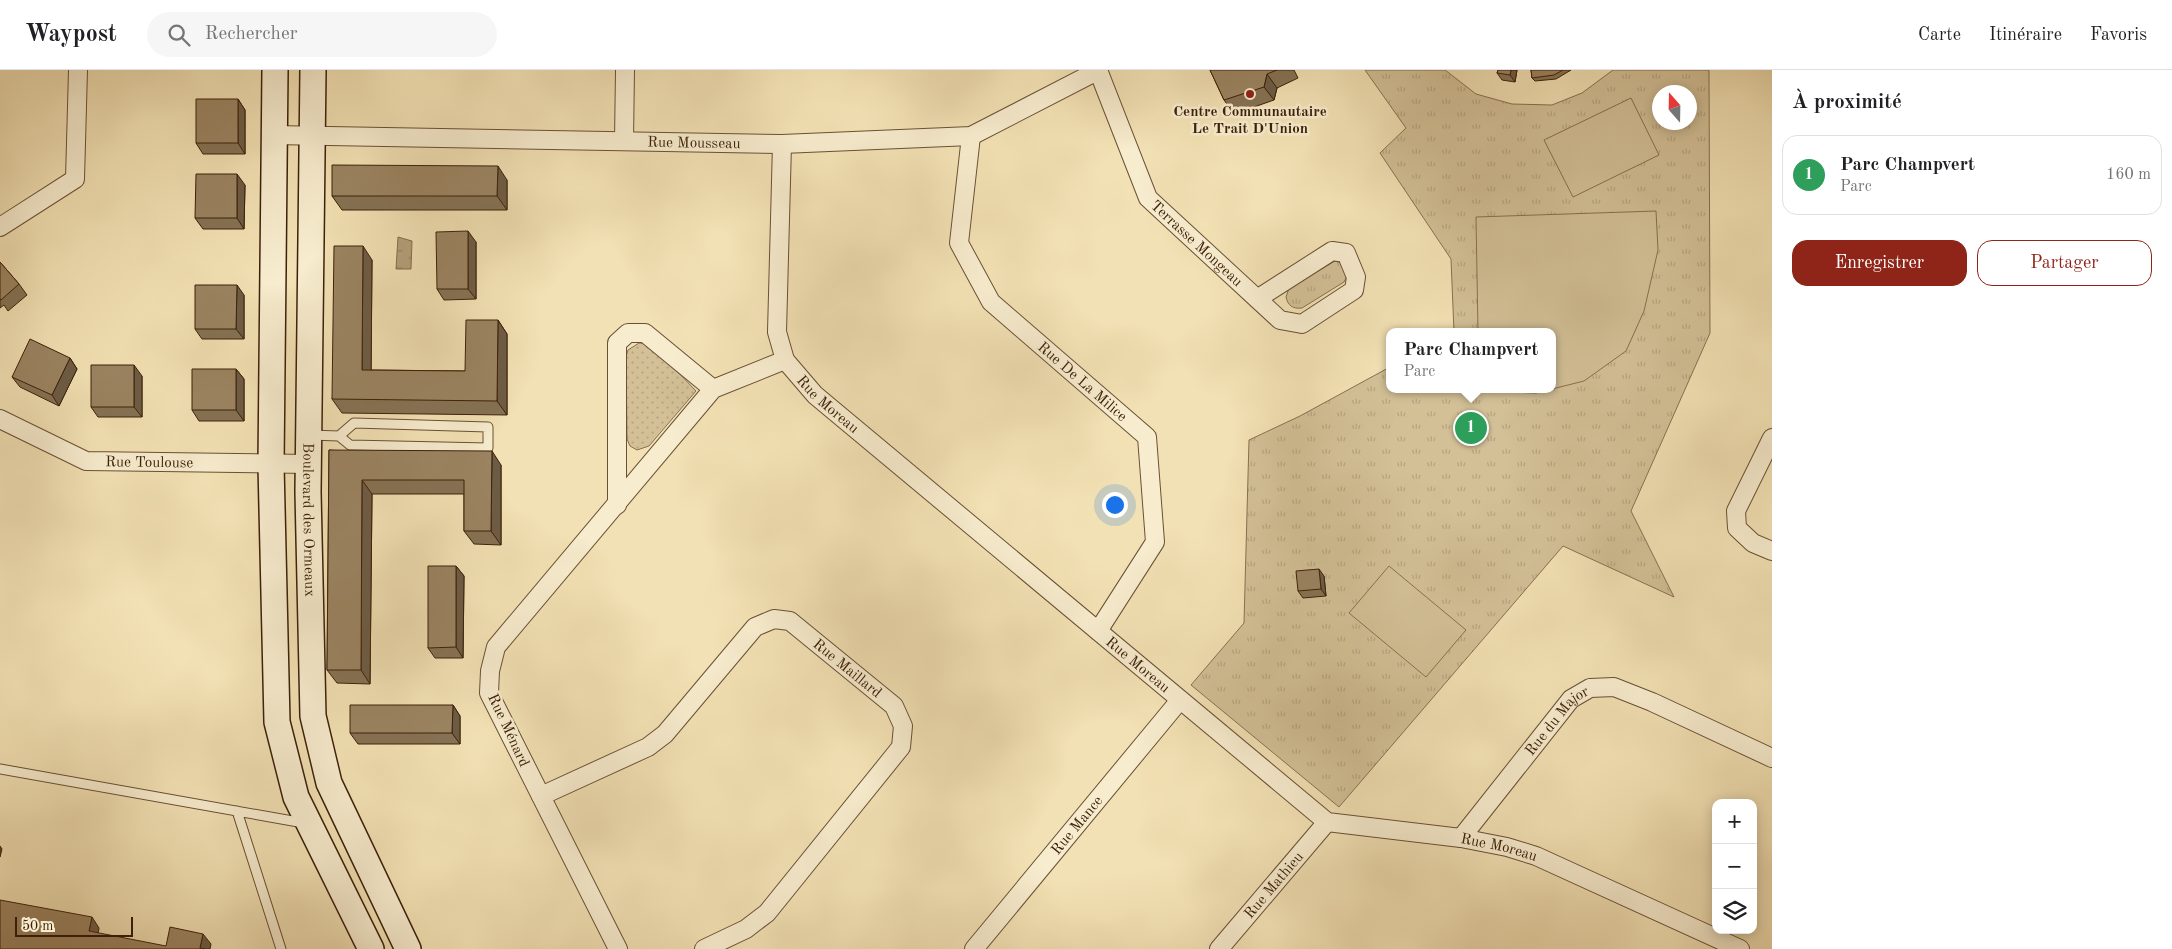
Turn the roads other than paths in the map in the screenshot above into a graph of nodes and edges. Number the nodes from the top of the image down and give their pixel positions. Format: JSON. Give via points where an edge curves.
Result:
{"nodes":[{"id":1,"x":78,"y":70,"type":"edge"},
{"id":2,"x":275,"y":70,"type":"edge"},
{"id":3,"x":314,"y":70,"type":"edge"},
{"id":4,"x":625,"y":70,"type":"edge"},
{"id":5,"x":1099,"y":70,"type":"edge"},
{"id":6,"x":273,"y":135,"type":"junction"},
{"id":7,"x":313,"y":136,"type":"junction"},
{"id":8,"x":971,"y":136,"type":"junction"},
{"id":9,"x":624,"y":142,"type":"junction"},
{"id":10,"x":782,"y":144,"type":"junction"},
{"id":11,"x":0,"y":227,"type":"edge"},
{"id":12,"x":1258,"y":299,"type":"junction"},
{"id":13,"x":786,"y":360,"type":"junction"},
{"id":14,"x":713,"y":390,"type":"junction"},
{"id":15,"x":0,"y":419,"type":"edge"},
{"id":16,"x":310,"y":435,"type":"junction"},
{"id":17,"x":339,"y":436,"type":"junction"},
{"id":18,"x":1772,"y":438,"type":"edge"},
{"id":19,"x":309,"y":464,"type":"junction"},
{"id":20,"x":271,"y":465,"type":"junction"},
{"id":21,"x":617,"y":505,"type":"junction"},
{"id":22,"x":1772,"y":551,"type":"edge"},
{"id":23,"x":1098,"y":631,"type":"junction"},
{"id":24,"x":1180,"y":700,"type":"junction"},
{"id":25,"x":1772,"y":758,"type":"edge"},
{"id":26,"x":0,"y":769,"type":"edge"},
{"id":27,"x":541,"y":796,"type":"junction"},
{"id":28,"x":237,"y":811,"type":"junction"},
{"id":29,"x":1327,"y":822,"type":"junction"},
{"id":30,"x":309,"y":824,"type":"junction"},
{"id":31,"x":1461,"y":838,"type":"junction"},
{"id":32,"x":281,"y":949,"type":"edge"},
{"id":33,"x":371,"y":949,"type":"edge"},
{"id":34,"x":408,"y":949,"type":"edge"},
{"id":35,"x":618,"y":949,"type":"edge"},
{"id":36,"x":704,"y":949,"type":"edge"},
{"id":37,"x":974,"y":949,"type":"edge"},
{"id":38,"x":1219,"y":949,"type":"edge"},
{"id":39,"x":1740,"y":949,"type":"edge"}],
"edges":[{"from":1,"to":11,"type":"street","via":[[74,179]]},
{"from":2,"to":6,"type":"street"},
{"from":3,"to":7,"type":"street","name":"Boulevard des Ormeaux"},
{"from":4,"to":9,"type":"street"},
{"from":5,"to":8,"type":"street","name":"Rue Mousseau"},
{"from":5,"to":12,"type":"street","name":"Terrasse Mongeau","via":[[1148,198]]},
{"from":6,"to":7,"type":"street","name":"Rue Mousseau"},
{"from":6,"to":20,"type":"street"},
{"from":7,"to":9,"type":"street","name":"Rue Mousseau"},
{"from":7,"to":16,"type":"street","name":"Boulevard des Ormeaux"},
{"from":8,"to":10,"type":"street","name":"Rue Mousseau"},
{"from":8,"to":23,"type":"street","name":"Rue De La Milice","via":[[960,243],[991,302],[1147,437],[1155,542]]},
{"from":9,"to":10,"type":"street","name":"Rue Mousseau"},
{"from":10,"to":13,"type":"street","name":"Rue Moreau","via":[[777,332]]},
{"from":12,"to":12,"type":"street","name":"Terrasse Mongeau","via":[[1280,320],[1302,324],[1354,290],[1356,278],[1346,253],[1332,251]]},
{"from":13,"to":14,"type":"street","name":"Rue Ménard"},
{"from":13,"to":23,"type":"street","name":"Rue Moreau","via":[[814,395]]},
{"from":14,"to":21,"type":"street","name":"Rue Ménard"},
{"from":14,"to":21,"type":"street","via":[[645,333],[628,333],[617,343]]},
{"from":15,"to":20,"type":"street","name":"Rue Toulouse","via":[[86,461]]},
{"from":16,"to":17,"type":"lane"},
{"from":16,"to":19,"type":"street","name":"Boulevard des Ormeaux"},
{"from":17,"to":17,"type":"lane","via":[[350,445],[488,448],[488,427],[354,423]]},
{"from":18,"to":22,"type":"street","via":[[1736,511],[1737,528],[1754,543]]},
{"from":19,"to":20,"type":"street","name":"Rue Toulouse"},
{"from":19,"to":34,"type":"street","name":"Boulevard des Ormeaux","via":[[313,716],[329,783]]},
{"from":20,"to":30,"type":"street","via":[[277,722],[296,797]]},
{"from":21,"to":27,"type":"street","name":"Rue Ménard","via":[[496,647],[489,693]]},
{"from":23,"to":24,"type":"street","name":"Rue Moreau"},
{"from":24,"to":29,"type":"street","name":"Rue Moreau"},
{"from":24,"to":37,"type":"street","name":"Rue Mance"},
{"from":25,"to":31,"type":"street","name":"Rue du Major","via":[[1614,687],[1590,688],[1571,699]]},
{"from":26,"to":28,"type":"lane"},
{"from":27,"to":35,"type":"street","name":"Rue Ménard"},
{"from":27,"to":36,"type":"street","name":"Rue Maillard","via":[[648,747],[665,734],[755,627],[774,619],[790,621],[894,706],[903,726],[900,747],[767,914],[746,929]]},
{"from":28,"to":30,"type":"lane"},
{"from":28,"to":32,"type":"lane"},
{"from":29,"to":31,"type":"street","name":"Rue Moreau"},
{"from":29,"to":38,"type":"street","name":"Rue Mathieu"},
{"from":30,"to":33,"type":"street"},
{"from":31,"to":39,"type":"street","name":"Rue Moreau","via":[[1536,856]]}]}
